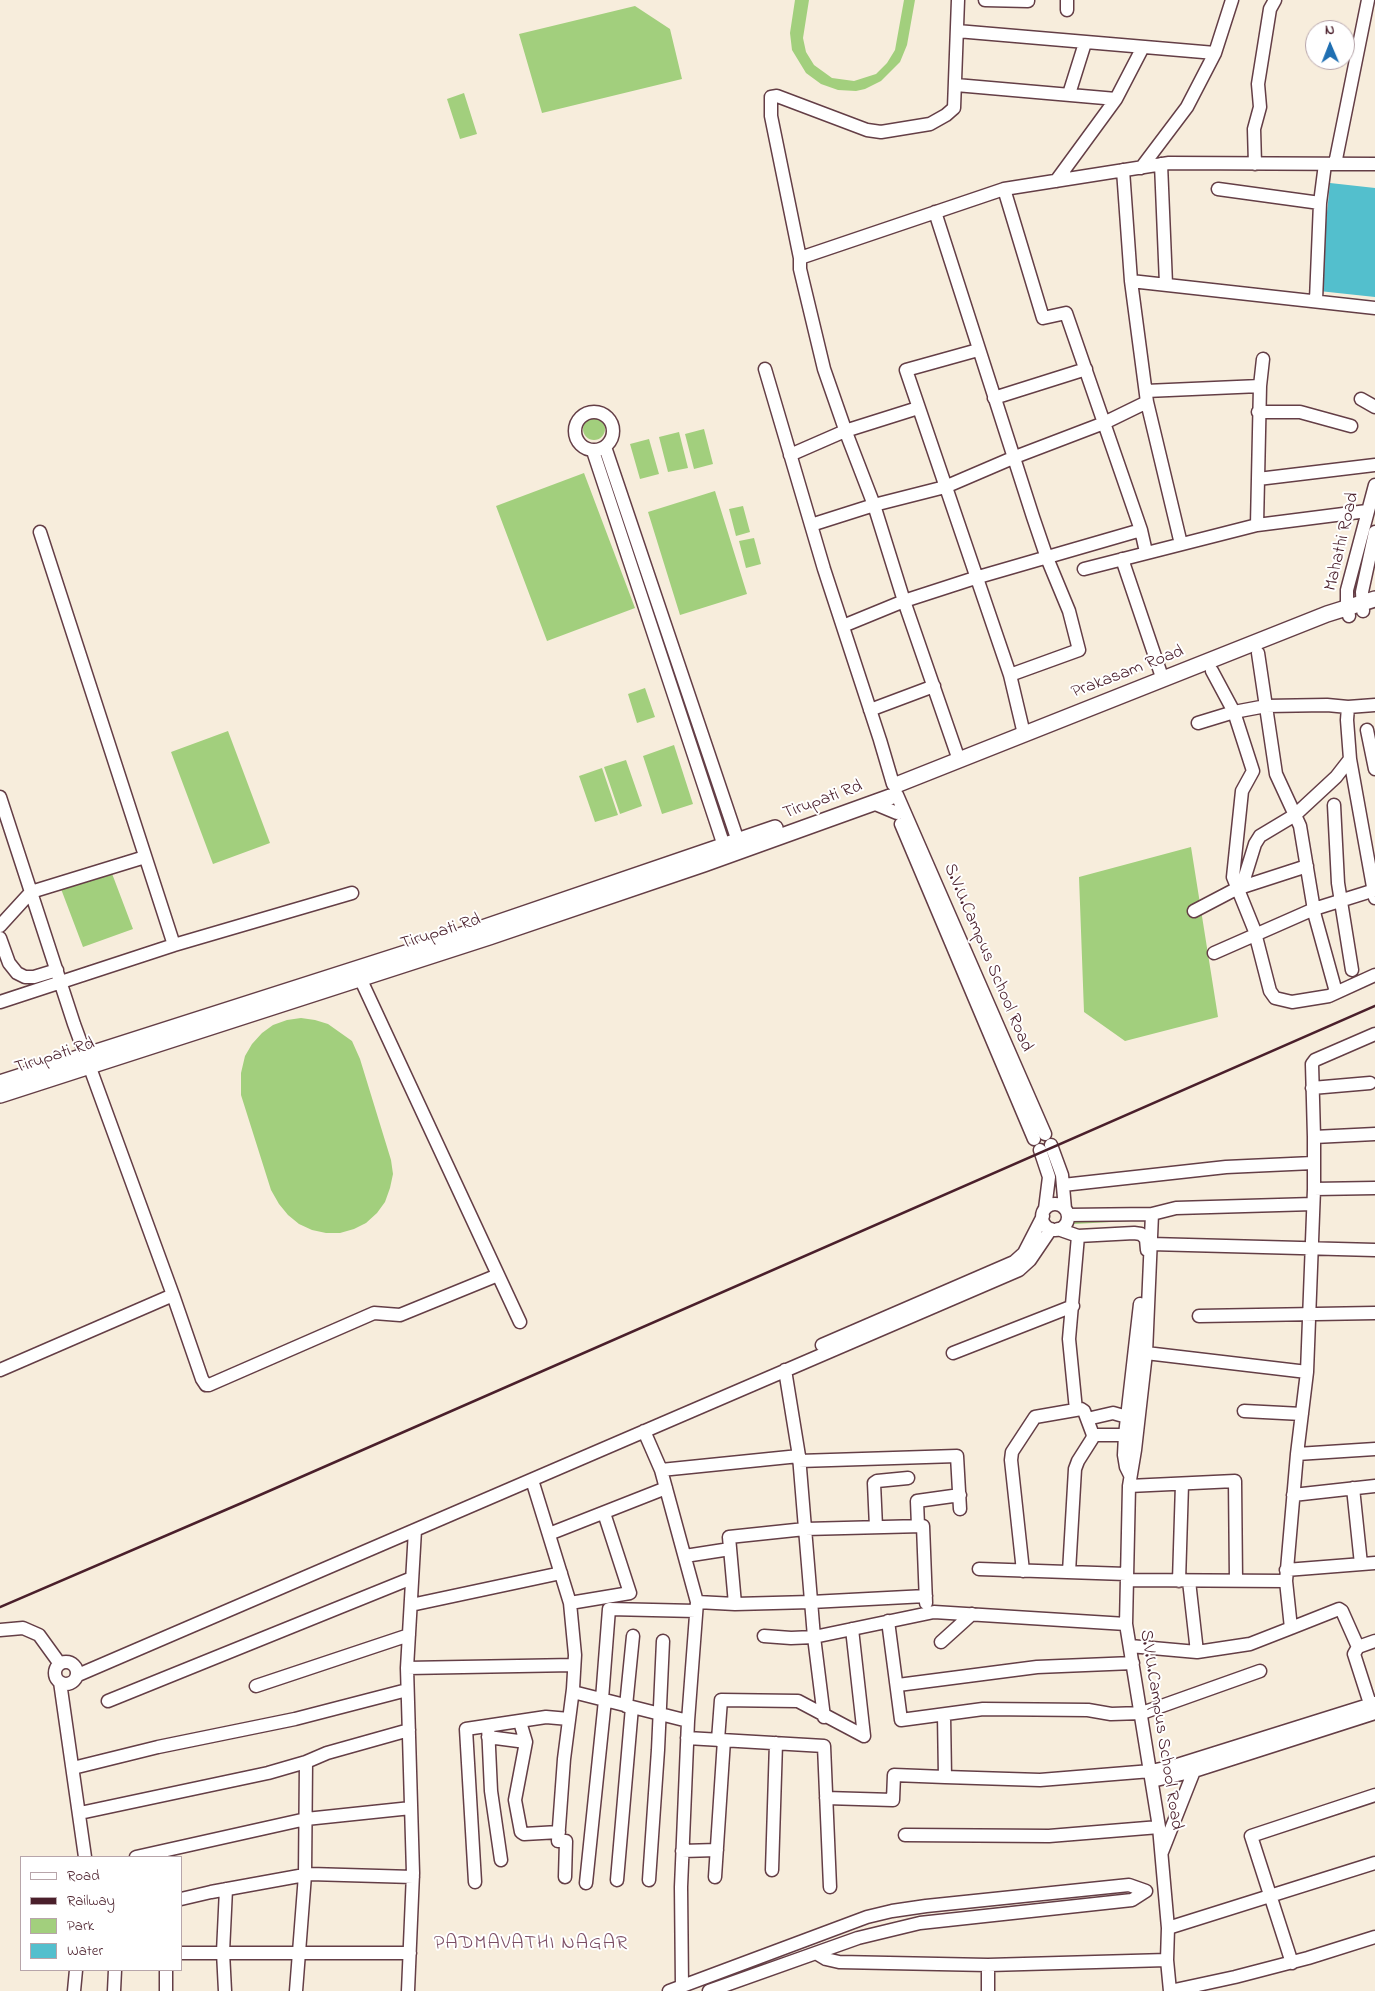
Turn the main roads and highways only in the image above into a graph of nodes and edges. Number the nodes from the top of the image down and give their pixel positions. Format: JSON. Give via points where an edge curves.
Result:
{"nodes":[{"id":1,"x":1362,"y":607,"type":"edge"},
{"id":2,"x":893,"y":791,"type":"junction"},
{"id":3,"x":733,"y":848,"type":"junction"},
{"id":4,"x":465,"y":939,"type":"junction"},
{"id":5,"x":87,"y":1061,"type":"junction"},
{"id":6,"x":0,"y":1083,"type":"edge"},
{"id":7,"x":0,"y":1094,"type":"edge"}],
"edges":[{"from":1,"to":2,"type":"main road","name":"Prakasam Road","via":[[1258,653]]},
{"from":1,"to":2,"type":"main road","name":"Prakasam Road","via":[[1024,734]]},
{"from":2,"to":3,"type":"main road","name":"Tirupati Rd"},
{"from":2,"to":3,"type":"main road","name":"Tirupati Rd","via":[[873,803]]},
{"from":3,"to":4,"type":"main road","name":"Tirupati Rd"},
{"from":4,"to":5,"type":"main road","name":"Tirupati Rd"},
{"from":4,"to":5,"type":"main road","name":"Tirupati Rd","via":[[360,978]]},
{"from":5,"to":6,"type":"main road","name":"Tirupati Rd"},
{"from":5,"to":7,"type":"main road","name":"Tirupati Rd"}]}
